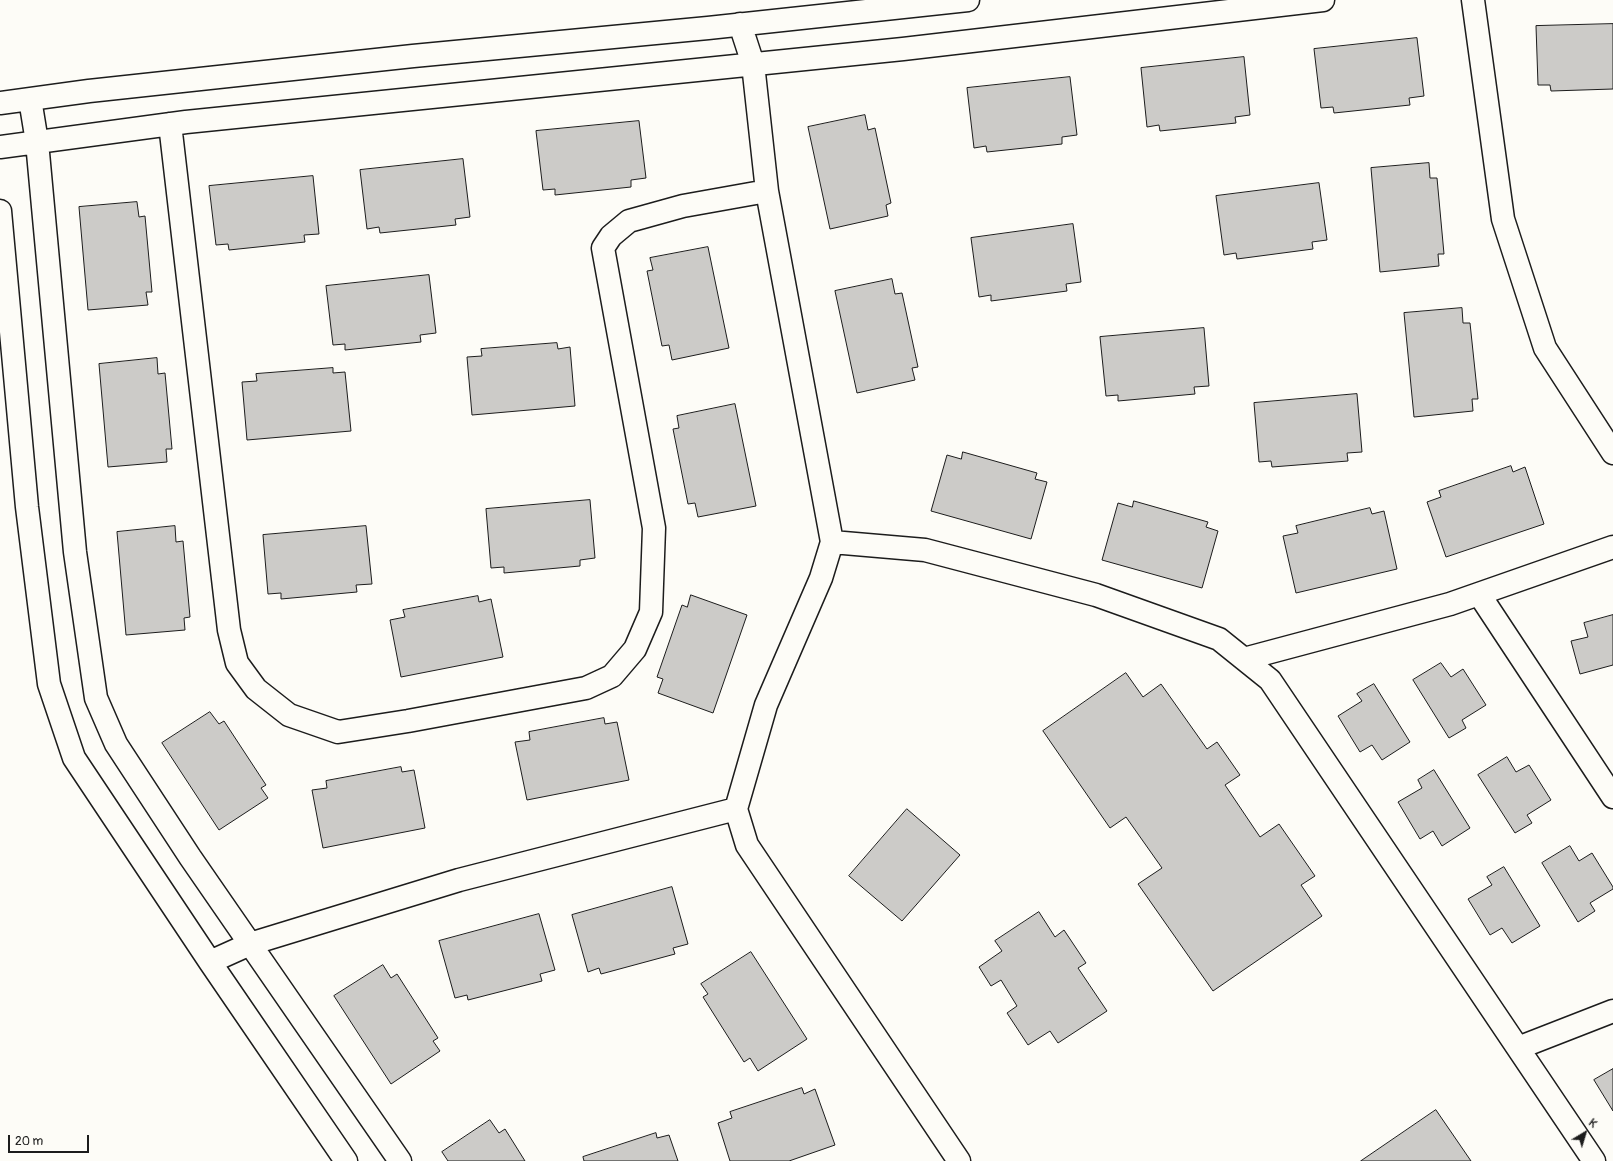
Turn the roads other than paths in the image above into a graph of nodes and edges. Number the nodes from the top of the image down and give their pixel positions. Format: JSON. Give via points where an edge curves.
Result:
{"nodes":[{"id":1,"x":968,"y":0,"type":"edge"},
{"id":2,"x":1323,"y":0,"type":"edge"},
{"id":3,"x":1473,"y":0,"type":"edge"},
{"id":4,"x":740,"y":24,"type":"junction"},
{"id":5,"x":753,"y":64,"type":"junction"},
{"id":6,"x":30,"y":99,"type":"junction"},
{"id":7,"x":0,"y":103,"type":"edge"},
{"id":8,"x":170,"y":124,"type":"junction"},
{"id":9,"x":37,"y":142,"type":"junction"},
{"id":10,"x":0,"y":147,"type":"edge"},
{"id":11,"x":767,"y":191,"type":"junction"},
{"id":12,"x":0,"y":211,"type":"edge"},
{"id":13,"x":1613,"y":453,"type":"edge"},
{"id":14,"x":832,"y":542,"type":"junction"},
{"id":15,"x":1613,"y":547,"type":"edge"},
{"id":16,"x":1479,"y":594,"type":"junction"},
{"id":17,"x":1244,"y":659,"type":"junction"},
{"id":18,"x":1613,"y":797,"type":"edge"},
{"id":19,"x":736,"y":809,"type":"junction"},
{"id":20,"x":250,"y":944,"type":"junction"},
{"id":21,"x":210,"y":962,"type":"junction"},
{"id":22,"x":1613,"y":1011,"type":"edge"},
{"id":23,"x":1518,"y":1048,"type":"junction"},
{"id":24,"x":951,"y":1159,"type":"edge"},
{"id":25,"x":346,"y":1161,"type":"edge"},
{"id":26,"x":400,"y":1161,"type":"edge"},
{"id":27,"x":1594,"y":1161,"type":"edge"}],
"edges":[{"from":1,"to":4,"type":"street"},
{"from":2,"to":5,"type":"street"},
{"from":3,"to":13,"type":"street","via":[[1503,219],[1545,348]]},
{"from":4,"to":5,"type":"street"},
{"from":4,"to":6,"type":"street","via":[[382,59]]},
{"from":5,"to":8,"type":"street"},
{"from":5,"to":11,"type":"street"},
{"from":6,"to":7,"type":"street"},
{"from":6,"to":9,"type":"street"},
{"from":8,"to":9,"type":"street"},
{"from":8,"to":11,"type":"street","via":[[228,622],[237,663],[256,689],[289,715],[338,732],[586,688],[612,676],[634,649],[651,612],[654,528],[603,248],[611,236],[629,221],[683,206]]},
{"from":9,"to":10,"type":"street"},
{"from":9,"to":20,"type":"street","via":[[75,552],[96,698],[116,744]]},
{"from":11,"to":14,"type":"street"},
{"from":12,"to":21,"type":"street","via":[[27,507],[49,684],[74,758]]},
{"from":14,"to":17,"type":"street","via":[[925,550],[1096,595],[1219,639]]},
{"from":14,"to":19,"type":"street","via":[[821,578],[766,705]]},
{"from":15,"to":16,"type":"street"},
{"from":16,"to":17,"type":"street"},
{"from":16,"to":18,"type":"street"},
{"from":17,"to":23,"type":"street","via":[[1270,680]]},
{"from":19,"to":20,"type":"street","via":[[459,880]]},
{"from":19,"to":24,"type":"street","via":[[747,845]]},
{"from":20,"to":21,"type":"street"},
{"from":20,"to":26,"type":"street"},
{"from":21,"to":25,"type":"street"},
{"from":22,"to":23,"type":"street"},
{"from":23,"to":27,"type":"street"}]}
